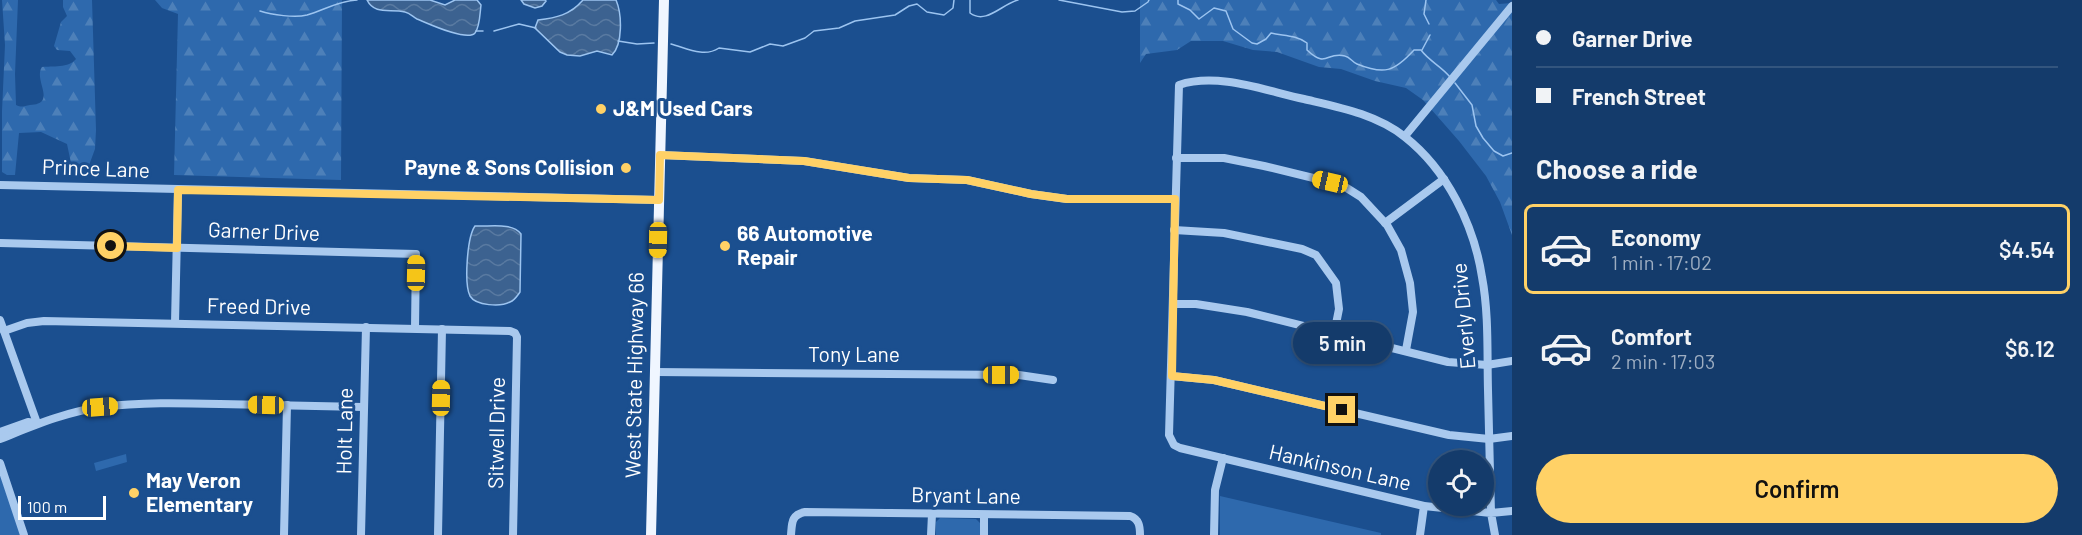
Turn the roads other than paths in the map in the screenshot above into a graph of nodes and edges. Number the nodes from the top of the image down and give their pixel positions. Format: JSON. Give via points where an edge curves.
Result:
{"nodes":[{"id":1,"x":664,"y":0,"type":"edge"},
{"id":2,"x":1512,"y":6,"type":"edge"},
{"id":3,"x":1405,"y":136,"type":"junction"},
{"id":4,"x":660,"y":155,"type":"junction"},
{"id":5,"x":1176,"y":158,"type":"junction"},
{"id":6,"x":1444,"y":179,"type":"junction"},
{"id":7,"x":0,"y":185,"type":"edge"},
{"id":8,"x":178,"y":190,"type":"junction"},
{"id":9,"x":1175,"y":199,"type":"junction"},
{"id":10,"x":659,"y":200,"type":"junction"},
{"id":11,"x":1385,"y":223,"type":"junction"},
{"id":12,"x":1174,"y":230,"type":"junction"},
{"id":13,"x":0,"y":243,"type":"edge"},
{"id":14,"x":177,"y":248,"type":"junction"},
{"id":15,"x":1173,"y":304,"type":"junction"},
{"id":16,"x":0,"y":320,"type":"edge"},
{"id":17,"x":175,"y":323,"type":"junction"},
{"id":18,"x":366,"y":327,"type":"junction"},
{"id":19,"x":415,"y":328,"type":"junction"},
{"id":20,"x":442,"y":329,"type":"junction"},
{"id":21,"x":4,"y":332,"type":"junction"},
{"id":22,"x":515,"y":333,"type":"joint"},
{"id":23,"x":1334,"y":334,"type":"junction"},
{"id":24,"x":1406,"y":350,"type":"junction"},
{"id":25,"x":1512,"y":361,"type":"edge"},
{"id":26,"x":1488,"y":365,"type":"junction"},
{"id":27,"x":655,"y":372,"type":"junction"},
{"id":28,"x":1172,"y":376,"type":"junction"},
{"id":29,"x":1053,"y":380,"type":"dead end"},
{"id":30,"x":287,"y":405,"type":"junction"},
{"id":31,"x":363,"y":407,"type":"junction"},
{"id":32,"x":37,"y":423,"type":"junction"},
{"id":33,"x":0,"y":432,"type":"edge"},
{"id":34,"x":1512,"y":436,"type":"edge"},
{"id":35,"x":0,"y":439,"type":"edge"},
{"id":36,"x":1489,"y":439,"type":"junction"},
{"id":37,"x":1489,"y":450,"type":"edge"},
{"id":38,"x":1223,"y":459,"type":"junction"},
{"id":39,"x":0,"y":463,"type":"edge"},
{"id":40,"x":1424,"y":506,"type":"junction"},
{"id":41,"x":1428,"y":506,"type":"edge"},
{"id":42,"x":1512,"y":511,"type":"edge"},
{"id":43,"x":1494,"y":513,"type":"edge"},
{"id":44,"x":932,"y":514,"type":"junction"},
{"id":45,"x":984,"y":514,"type":"junction"},
{"id":46,"x":1492,"y":516,"type":"edge"},
{"id":47,"x":24,"y":535,"type":"edge"},
{"id":48,"x":284,"y":535,"type":"edge"},
{"id":49,"x":361,"y":535,"type":"edge"},
{"id":50,"x":438,"y":535,"type":"edge"},
{"id":51,"x":513,"y":535,"type":"edge"},
{"id":52,"x":651,"y":535,"type":"edge"},
{"id":53,"x":791,"y":535,"type":"edge"},
{"id":54,"x":932,"y":535,"type":"edge"},
{"id":55,"x":984,"y":535,"type":"edge"},
{"id":56,"x":1140,"y":535,"type":"edge"},
{"id":57,"x":1214,"y":535,"type":"edge"},
{"id":58,"x":1420,"y":535,"type":"edge"},
{"id":59,"x":1495,"y":535,"type":"edge"}],
"edges":[{"from":1,"to":4,"type":"main road","name":"West State Highway 66"},
{"from":2,"to":3,"type":"street"},
{"from":3,"to":5,"type":"street","name":"Everly Drive","via":[[1375,118],[1249,87],[1190,82],[1179,85]]},
{"from":3,"to":6,"type":"street","name":"Everly Drive"},
{"from":4,"to":9,"type":"street","via":[[804,161],[909,178],[967,180],[1067,199]]},
{"from":4,"to":10,"type":"main road","name":"West State Highway 66"},
{"from":5,"to":9,"type":"street"},
{"from":5,"to":11,"type":"street","via":[[1224,158],[1342,184],[1361,197]]},
{"from":6,"to":11,"type":"street"},
{"from":6,"to":26,"type":"street","name":"Everly Drive","via":[[1466,222],[1483,279]]},
{"from":7,"to":8,"type":"street","name":"Prince Lane"},
{"from":8,"to":10,"type":"street","name":"Prince Lane"},
{"from":8,"to":14,"type":"street"},
{"from":9,"to":12,"type":"street"},
{"from":10,"to":27,"type":"main road","name":"West State Highway 66"},
{"from":11,"to":24,"type":"street","via":[[1401,250],[1410,283],[1413,312]]},
{"from":12,"to":15,"type":"street"},
{"from":12,"to":23,"type":"street","via":[[1224,233],[1316,255],[1336,283],[1339,309]]},
{"from":13,"to":14,"type":"street","name":"Garner Drive"},
{"from":14,"to":17,"type":"street"},
{"from":14,"to":19,"type":"street","name":"Garner Drive","via":[[416,254]]},
{"from":15,"to":23,"type":"street","via":[[1247,312]]},
{"from":15,"to":28,"type":"street"},
{"from":16,"to":21,"type":"street"},
{"from":17,"to":18,"type":"street","name":"Freed Drive"},
{"from":17,"to":21,"type":"street","name":"Freed Drive","via":[[44,321]]},
{"from":18,"to":19,"type":"street","name":"Freed Drive"},
{"from":18,"to":31,"type":"street","name":"Holt Lane"},
{"from":19,"to":20,"type":"street","name":"Freed Drive"},
{"from":20,"to":22,"type":"street","name":"Freed Drive"},
{"from":20,"to":50,"type":"street"},
{"from":21,"to":32,"type":"street"},
{"from":22,"to":51,"type":"street","name":"Sitwell Drive"},
{"from":23,"to":24,"type":"street"},
{"from":24,"to":26,"type":"street","via":[[1448,362]]},
{"from":25,"to":26,"type":"street"},
{"from":26,"to":36,"type":"street","name":"Everly Drive"},
{"from":27,"to":29,"type":"street","name":"Tony Lane","via":[[1019,375]]},
{"from":27,"to":52,"type":"main road","name":"West State Highway 66"},
{"from":28,"to":36,"type":"street","via":[[1214,380],[1449,435]]},
{"from":28,"to":38,"type":"street","name":"Hankinson Lane","via":[[1171,442]]},
{"from":30,"to":31,"type":"street"},
{"from":30,"to":32,"type":"street","via":[[100,407]]},
{"from":30,"to":48,"type":"street"},
{"from":31,"to":49,"type":"street","name":"Holt Lane"},
{"from":32,"to":33,"type":"street","via":[[28,422]]},
{"from":32,"to":35,"type":"street"},
{"from":34,"to":36,"type":"street"},
{"from":36,"to":37,"type":"street","name":"Everly Drive"},
{"from":38,"to":40,"type":"street","name":"Hankinson Lane"},
{"from":38,"to":57,"type":"street","via":[[1215,490]]},
{"from":39,"to":47,"type":"street"},
{"from":40,"to":41,"type":"street","name":"Hankinson Lane"},
{"from":40,"to":58,"type":"street"},
{"from":42,"to":43,"type":"street","name":"Hankinson Lane"},
{"from":44,"to":45,"type":"street","name":"Bryant Lane"},
{"from":44,"to":53,"type":"street","name":"Bryant Lane","via":[[805,512],[796,515]]},
{"from":44,"to":54,"type":"street"},
{"from":45,"to":55,"type":"street"},
{"from":45,"to":56,"type":"street","name":"Bryant Lane","via":[[1130,516],[1136,519]]},
{"from":46,"to":59,"type":"street","name":"Everly Drive"}]}
